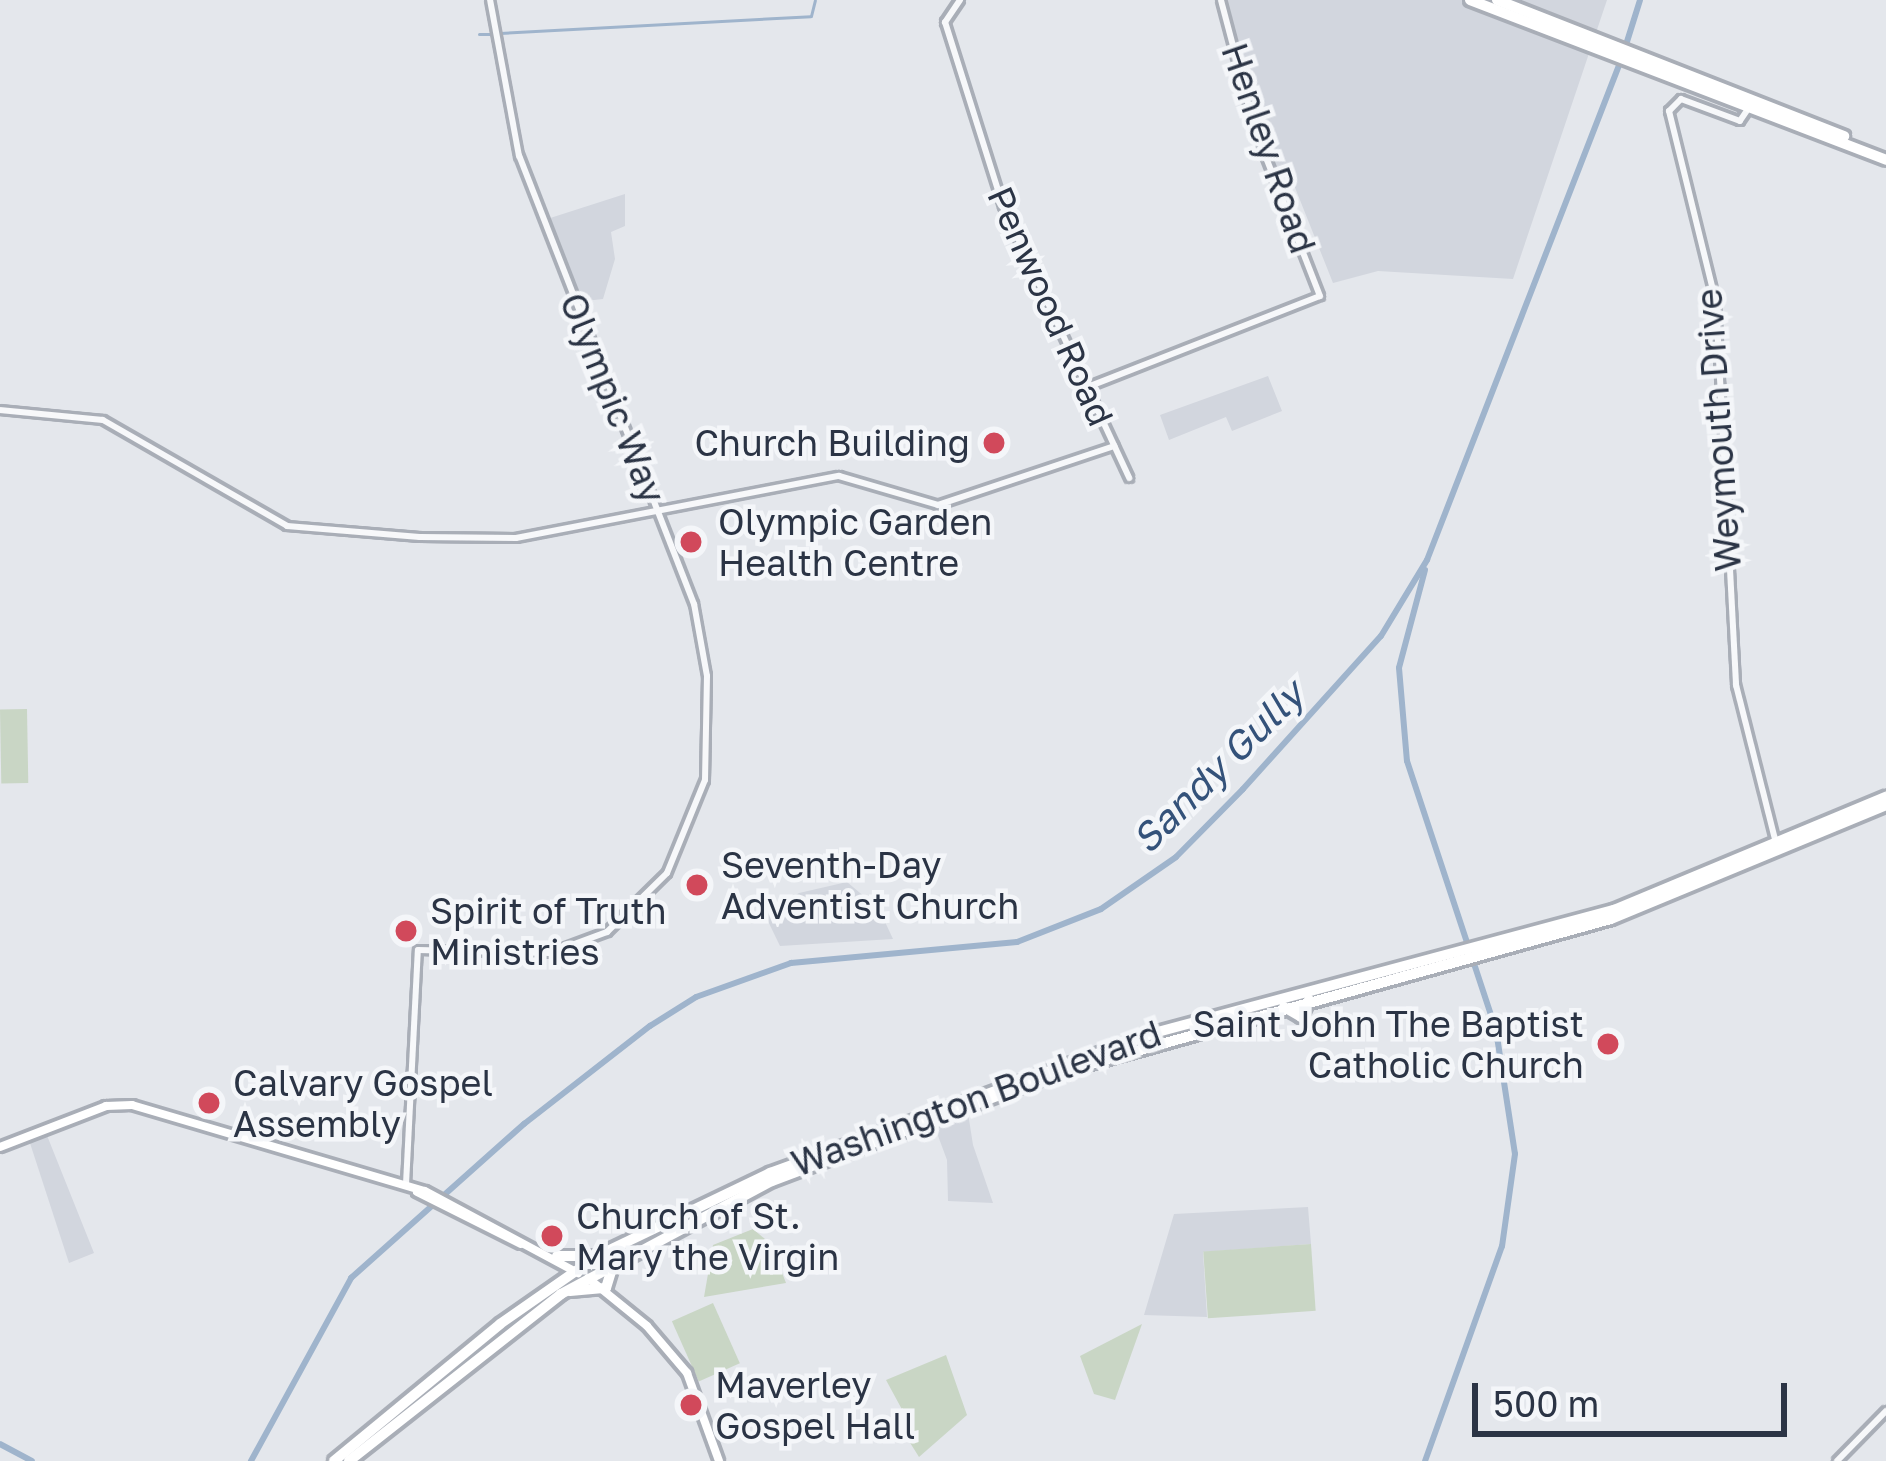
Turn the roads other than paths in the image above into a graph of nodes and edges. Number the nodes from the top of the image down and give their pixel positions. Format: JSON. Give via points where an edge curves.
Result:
{"nodes":[{"id":1,"x":490,"y":0,"type":"edge"},
{"id":2,"x":960,"y":0,"type":"edge"},
{"id":3,"x":1221,"y":0,"type":"edge"},
{"id":4,"x":1470,"y":0,"type":"edge"},
{"id":5,"x":1497,"y":0,"type":"edge"},
{"id":6,"x":1588,"y":42,"type":"junction"},
{"id":7,"x":1750,"y":106,"type":"junction"},
{"id":8,"x":1886,"y":156,"type":"edge"},
{"id":9,"x":1085,"y":388,"type":"junction"},
{"id":10,"x":0,"y":410,"type":"edge"},
{"id":11,"x":1114,"y":446,"type":"junction"},
{"id":12,"x":1129,"y":478,"type":"dead end"},
{"id":13,"x":660,"y":512,"type":"junction"},
{"id":14,"x":1886,"y":801,"type":"edge"},
{"id":15,"x":1778,"y":847,"type":"junction"},
{"id":16,"x":1454,"y":959,"type":"junction"},
{"id":17,"x":0,"y":1147,"type":"edge"},
{"id":18,"x":417,"y":1192,"type":"junction"},
{"id":19,"x":599,"y":1256,"type":"junction"},
{"id":20,"x":556,"y":1259,"type":"junction"},
{"id":21,"x":616,"y":1259,"type":"junction"},
{"id":22,"x":582,"y":1275,"type":"junction"},
{"id":23,"x":606,"y":1288,"type":"junction"},
{"id":24,"x":560,"y":1290,"type":"junction"},
{"id":25,"x":1886,"y":1411,"type":"edge"},
{"id":26,"x":334,"y":1461,"type":"edge"},
{"id":27,"x":349,"y":1461,"type":"edge"},
{"id":28,"x":719,"y":1461,"type":"edge"},
{"id":29,"x":1837,"y":1461,"type":"edge"}],
"edges":[{"from":1,"to":13,"type":"street","name":"Olympic Way","via":[[519,156]]},
{"from":2,"to":9,"type":"street","name":"Penwood Road","via":[[944,16],[994,179]]},
{"from":3,"to":9,"type":"street","name":"Henley Road","via":[[1255,129],[1320,296]]},
{"from":4,"to":6,"type":"highway"},
{"from":5,"to":6,"type":"highway"},
{"from":6,"to":7,"type":"highway"},
{"from":7,"to":8,"type":"highway"},
{"from":7,"to":15,"type":"street","name":"Weymouth Drive","via":[[1740,121],[1676,99],[1669,111],[1715,302],[1736,686]]},
{"from":9,"to":11,"type":"street","name":"Penwood Road"},
{"from":10,"to":13,"type":"street","via":[[103,420],[287,526],[516,538]]},
{"from":11,"to":12,"type":"street","name":"Penwood Road"},
{"from":11,"to":13,"type":"street","via":[[938,505],[849,475]]},
{"from":13,"to":18,"type":"street","name":"Olympic Way","via":[[694,604],[707,676],[705,781],[680,850],[631,914],[592,939],[550,953],[418,950]]},
{"from":14,"to":15,"type":"highway","name":"Washington Boulevard"},
{"from":15,"to":16,"type":"highway","name":"Washington Boulevard"},
{"from":16,"to":19,"type":"highway","name":"Washington Boulevard","via":[[1300,991],[1043,1068],[770,1172]]},
{"from":16,"to":21,"type":"highway","name":"Washington Boulevard","via":[[1060,1072],[851,1149]]},
{"from":17,"to":18,"type":"main road","via":[[122,1104]]},
{"from":18,"to":20,"type":"main road"},
{"from":19,"to":20,"type":"highway"},
{"from":19,"to":22,"type":"highway","name":"Washington Boulevard"},
{"from":20,"to":22,"type":"main road"},
{"from":20,"to":24,"type":"highway"},
{"from":21,"to":22,"type":"highway","name":"Washington Boulevard"},
{"from":21,"to":23,"type":"highway"},
{"from":22,"to":23,"type":"main road"},
{"from":22,"to":24,"type":"highway","name":"Washington Boulevard"},
{"from":23,"to":24,"type":"highway"},
{"from":23,"to":28,"type":"main road","via":[[687,1373]]},
{"from":24,"to":26,"type":"highway","name":"Washington Boulevard","via":[[500,1324]]},
{"from":24,"to":27,"type":"highway","name":"Washington Boulevard"},
{"from":25,"to":29,"type":"street"}]}
